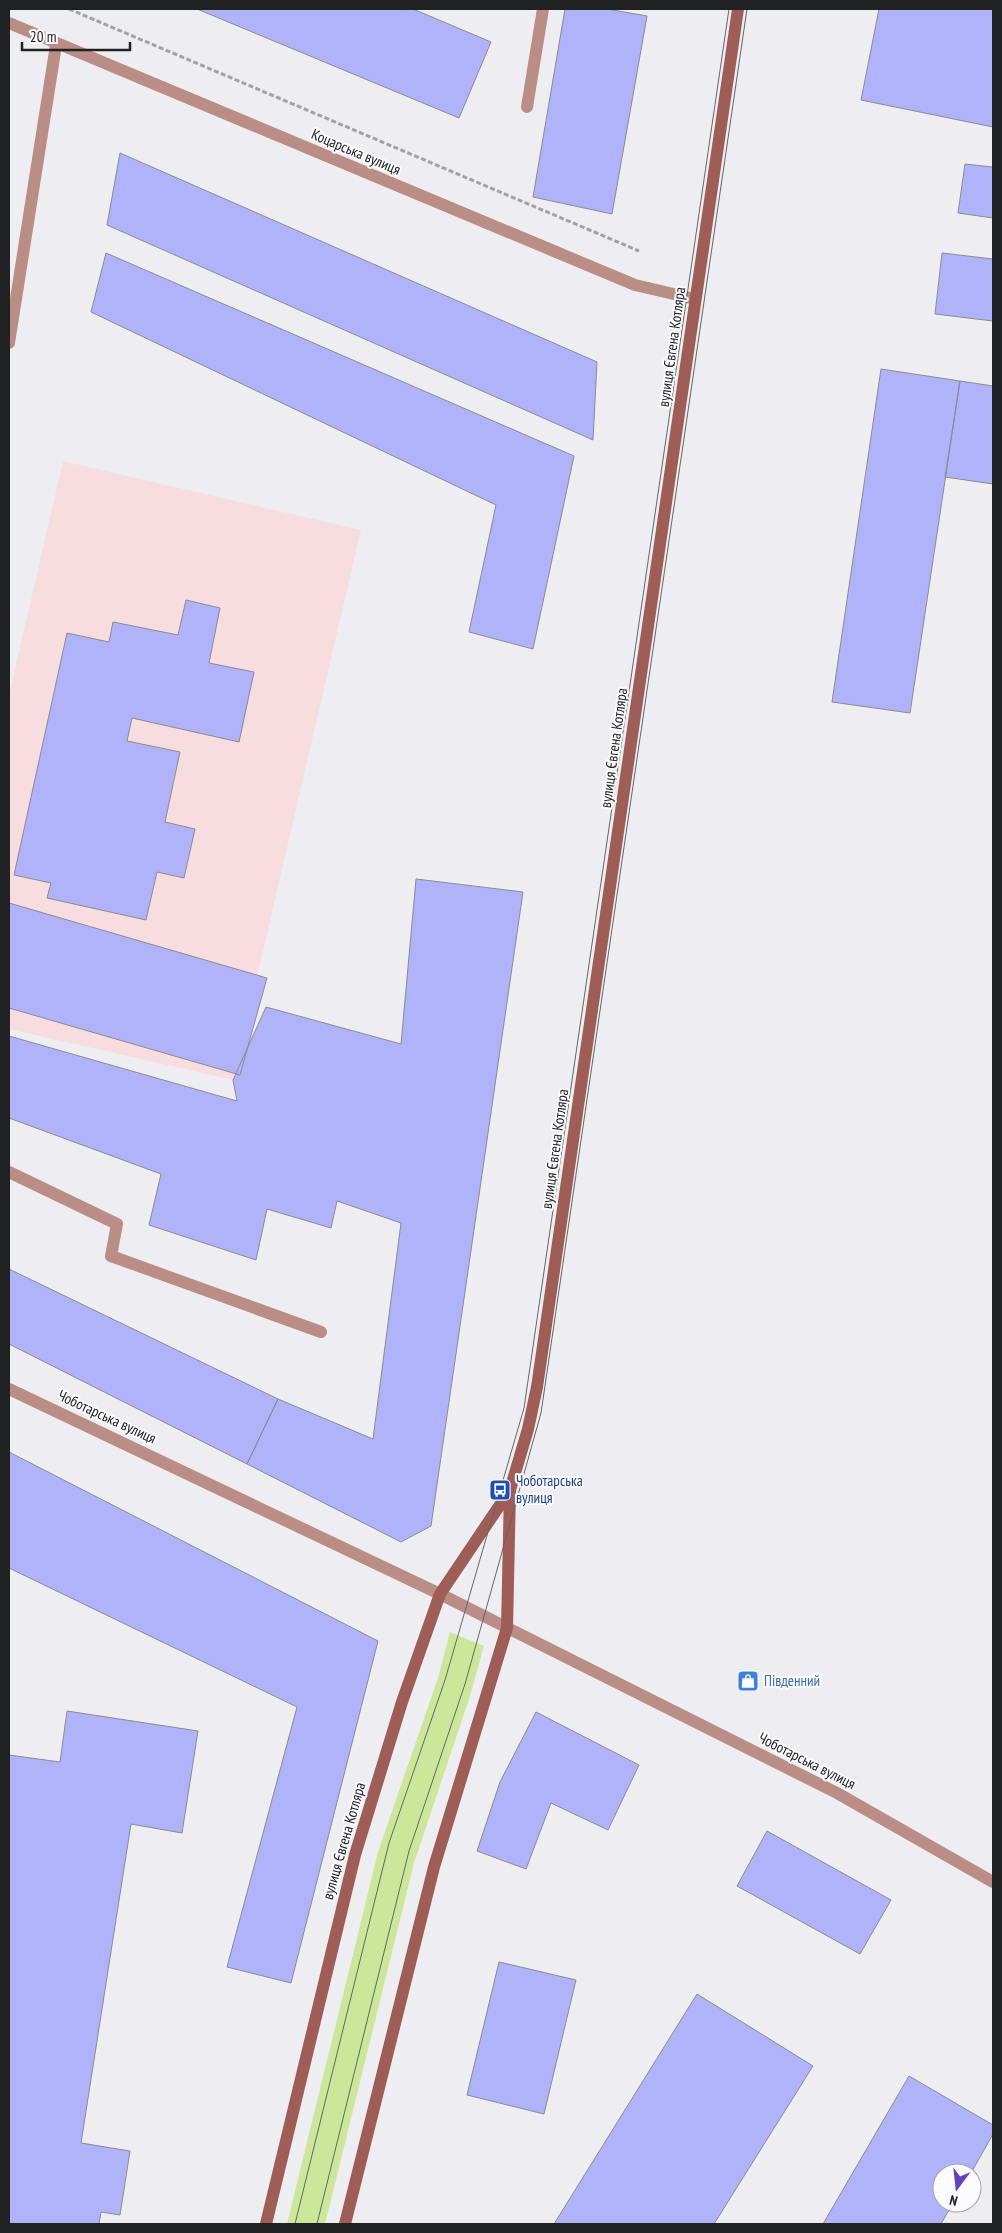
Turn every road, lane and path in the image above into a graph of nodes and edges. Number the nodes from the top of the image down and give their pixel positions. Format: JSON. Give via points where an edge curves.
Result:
{"nodes":[{"id":1,"x":69,"y":9,"type":"edge"},
{"id":2,"x":543,"y":9,"type":"edge"},
{"id":3,"x":738,"y":9,"type":"edge"},
{"id":4,"x":9,"y":23,"type":"edge"},
{"id":5,"x":56,"y":45,"type":"junction"},
{"id":6,"x":527,"y":107,"type":"dead end"},
{"id":7,"x":640,"y":251,"type":"dead end"},
{"id":8,"x":695,"y":299,"type":"junction"},
{"id":9,"x":9,"y":343,"type":"edge"},
{"id":10,"x":9,"y":1172,"type":"edge"},
{"id":11,"x":321,"y":1332,"type":"dead end"},
{"id":12,"x":9,"y":1389,"type":"edge"},
{"id":13,"x":510,"y":1490,"type":"junction"},
{"id":14,"x":440,"y":1594,"type":"junction"},
{"id":15,"x":507,"y":1628,"type":"junction"},
{"id":16,"x":993,"y":1882,"type":"edge"},
{"id":17,"x":266,"y":2224,"type":"edge"},
{"id":18,"x":345,"y":2224,"type":"edge"}],
"edges":[{"from":1,"to":7,"type":"path"},
{"from":2,"to":6,"type":"street"},
{"from":3,"to":8,"type":"main road","name":"вулиця Євгена Котляра"},
{"from":4,"to":5,"type":"street","name":"Коцарська вулиця"},
{"from":5,"to":8,"type":"street","name":"Коцарська вулиця","via":[[635,285]]},
{"from":5,"to":9,"type":"street"},
{"from":8,"to":13,"type":"main road","name":"вулиця Євгена Котляра","via":[[537,1387]]},
{"from":10,"to":11,"type":"street","via":[[117,1224],[111,1256]]},
{"from":12,"to":14,"type":"street","name":"Чоботарська вулиця"},
{"from":13,"to":14,"type":"main road","name":"вулиця Євгена Котляра"},
{"from":13,"to":15,"type":"main road","name":"вулиця Євгена Котляра"},
{"from":14,"to":15,"type":"street","name":"Чоботарська вулиця"},
{"from":14,"to":17,"type":"main road","name":"вулиця Євгена Котляра","via":[[402,1702],[355,1855]]},
{"from":15,"to":16,"type":"street","name":"Чоботарська вулиця","via":[[837,1793]]},
{"from":15,"to":18,"type":"main road","name":"вулиця Євгена Котляра","via":[[434,1867]]}]}
